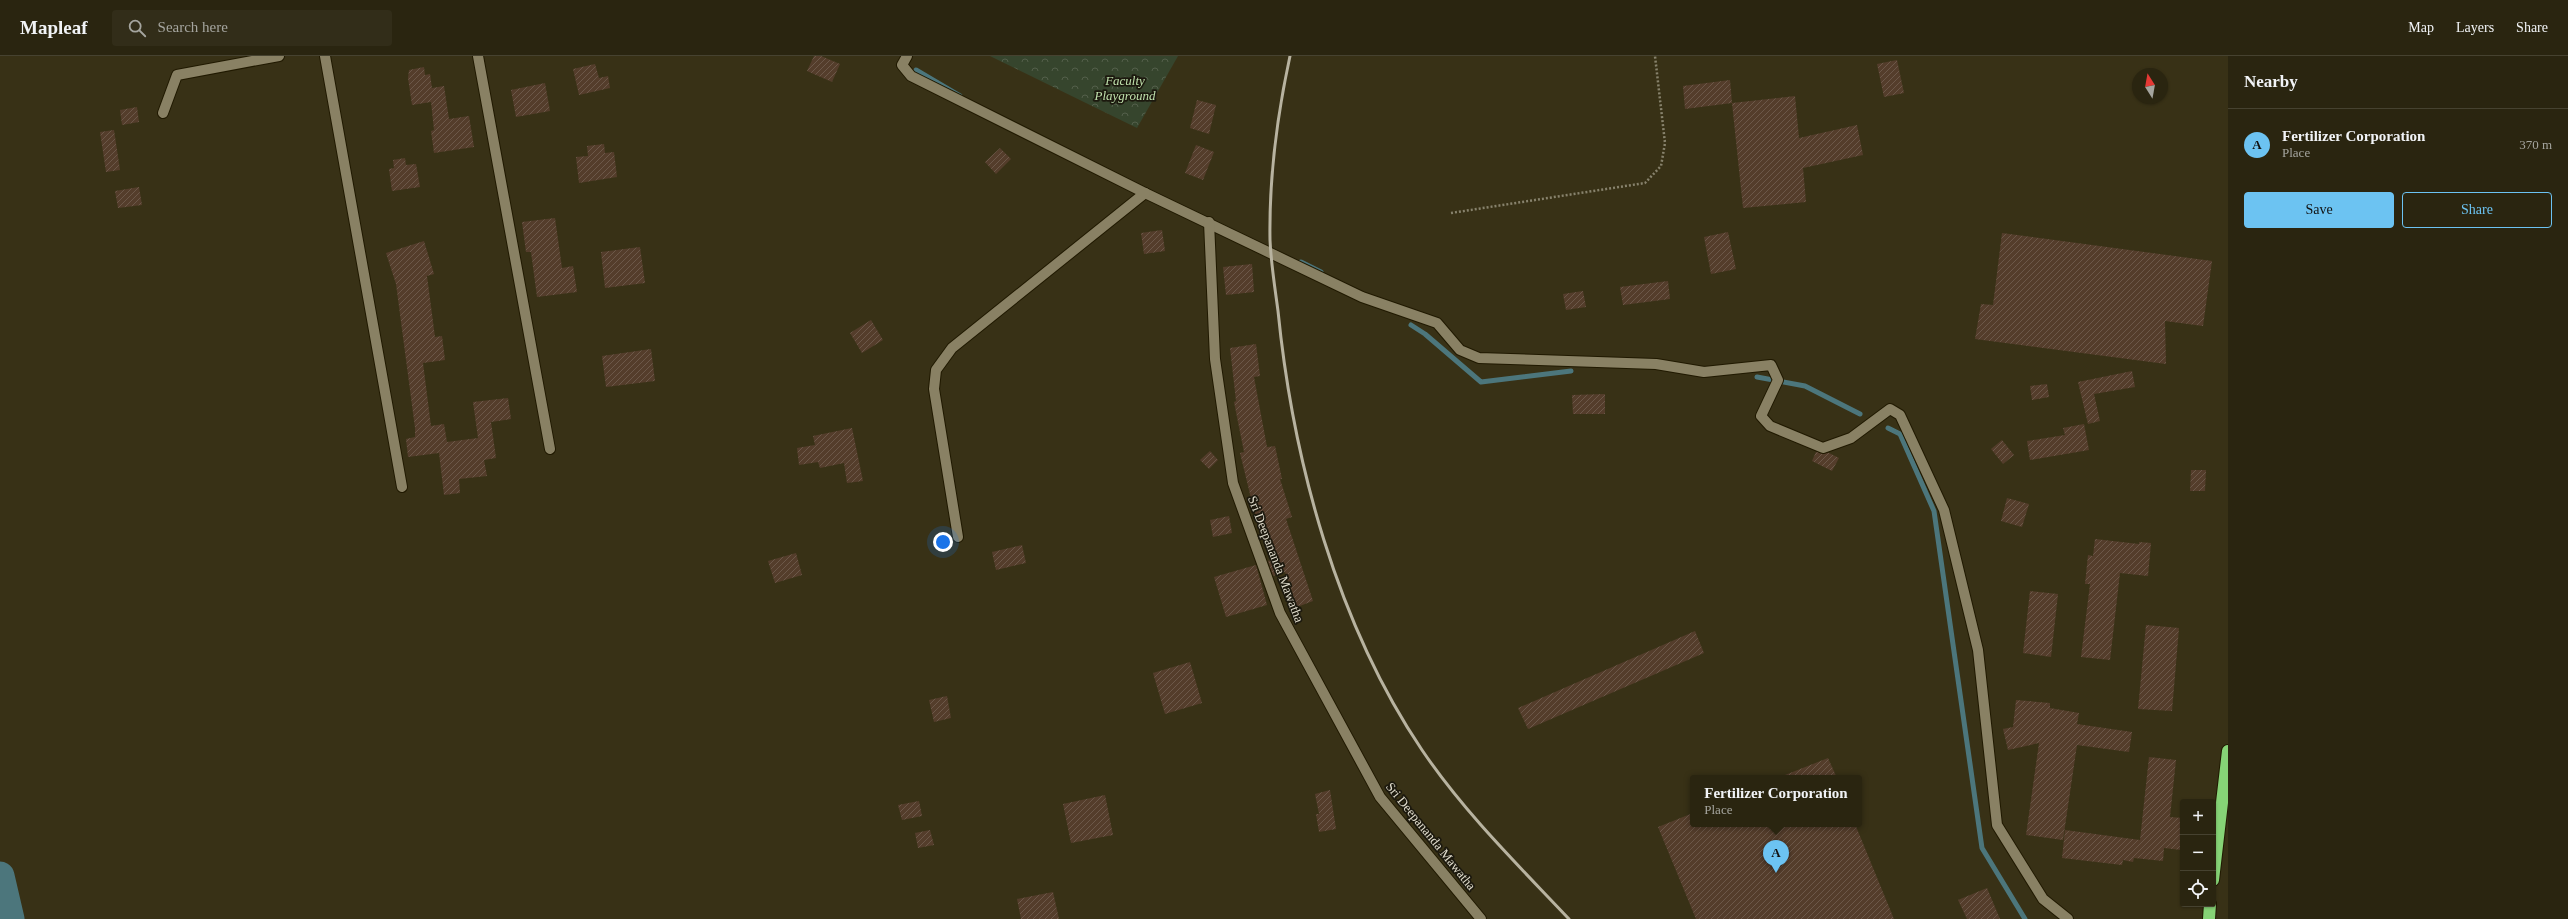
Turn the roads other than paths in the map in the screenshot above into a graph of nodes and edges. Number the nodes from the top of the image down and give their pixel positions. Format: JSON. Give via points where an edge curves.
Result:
{"nodes":[{"id":1,"x":279,"y":56,"type":"edge"},
{"id":2,"x":325,"y":56,"type":"edge"},
{"id":3,"x":478,"y":56,"type":"edge"},
{"id":4,"x":907,"y":56,"type":"edge"},
{"id":5,"x":163,"y":113,"type":"dead end"},
{"id":6,"x":1145,"y":193,"type":"junction"},
{"id":7,"x":1209,"y":222,"type":"junction"},
{"id":8,"x":550,"y":449,"type":"dead end"},
{"id":9,"x":402,"y":487,"type":"dead end"},
{"id":10,"x":958,"y":537,"type":"dead end"},
{"id":11,"x":2228,"y":751,"type":"edge"},
{"id":12,"x":2214,"y":871,"type":"edge"},
{"id":13,"x":2210,"y":907,"type":"edge"},
{"id":14,"x":1481,"y":919,"type":"edge"},
{"id":15,"x":2068,"y":919,"type":"edge"},
{"id":16,"x":2208,"y":919,"type":"edge"}],
"edges":[{"from":1,"to":5,"type":"street","via":[[177,75]]},
{"from":2,"to":9,"type":"street"},
{"from":3,"to":8,"type":"street"},
{"from":4,"to":6,"type":"street","via":[[902,65],[911,76]]},
{"from":6,"to":7,"type":"street"},
{"from":6,"to":10,"type":"street","via":[[952,348],[936,370],[934,390]]},
{"from":7,"to":14,"type":"street","name":"Sri Deepananda Mawatha","via":[[1215,359],[1233,483],[1280,613],[1380,798]]},
{"from":7,"to":15,"type":"street","via":[[1362,297],[1437,323],[1460,350],[1479,358],[1656,364],[1704,372],[1771,365],[1778,380],[1761,416],[1770,426],[1823,448],[1851,438],[1890,409],[1900,415],[1944,510],[1978,650],[1997,825],[2043,899]]},
{"from":11,"to":12,"type":"highway"},
{"from":13,"to":16,"type":"highway"}]}
